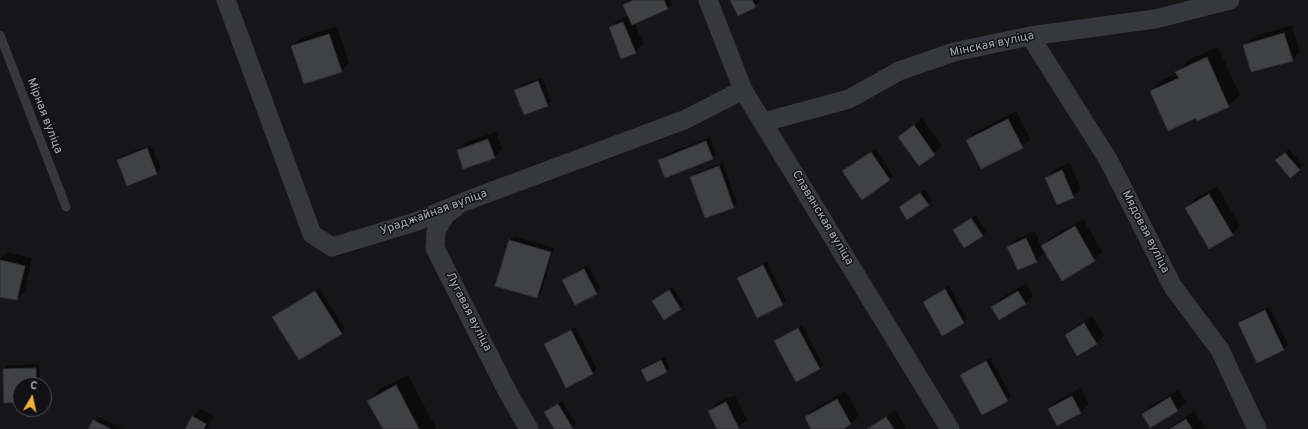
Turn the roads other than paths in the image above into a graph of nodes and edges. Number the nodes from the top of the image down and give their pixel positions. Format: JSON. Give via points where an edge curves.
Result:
{"nodes":[{"id":1,"x":226,"y":0,"type":"edge"},
{"id":2,"x":708,"y":0,"type":"edge"},
{"id":3,"x":1230,"y":0,"type":"edge"},
{"id":4,"x":0,"y":34,"type":"edge"},
{"id":5,"x":1030,"y":36,"type":"junction"},
{"id":6,"x":743,"y":90,"type":"junction"},
{"id":7,"x":764,"y":122,"type":"junction"},
{"id":8,"x":466,"y":201,"type":"junction"},
{"id":9,"x":66,"y":207,"type":"dead end"},
{"id":10,"x":529,"y":429,"type":"edge"},
{"id":11,"x":950,"y":429,"type":"edge"},
{"id":12,"x":1257,"y":429,"type":"edge"}],
"edges":[{"from":1,"to":8,"type":"street","name":"Ураджайная вуліца","via":[[312,234],[332,247],[415,222]]},
{"from":2,"to":6,"type":"street","name":"Славянская вуліца"},
{"from":3,"to":5,"type":"street","name":"Мінская вуліца","via":[[1155,19]]},
{"from":4,"to":9,"type":"lane","name":"Мірная вуліца"},
{"from":5,"to":7,"type":"street","name":"Мінская вуліца","via":[[954,52],[899,70],[849,99]]},
{"from":5,"to":12,"type":"street","name":"Мядовая вуліца","via":[[1110,161],[1173,287],[1220,350]]},
{"from":6,"to":7,"type":"street","name":"Славянская вуліца"},
{"from":6,"to":8,"type":"street","name":"Ураджайная вуліца","via":[[684,120]]},
{"from":7,"to":11,"type":"street","name":"Славянская вуліца"},
{"from":8,"to":10,"type":"street","name":"Лугавая вуліца","via":[[446,214],[436,231],[436,248],[507,391]]}]}
